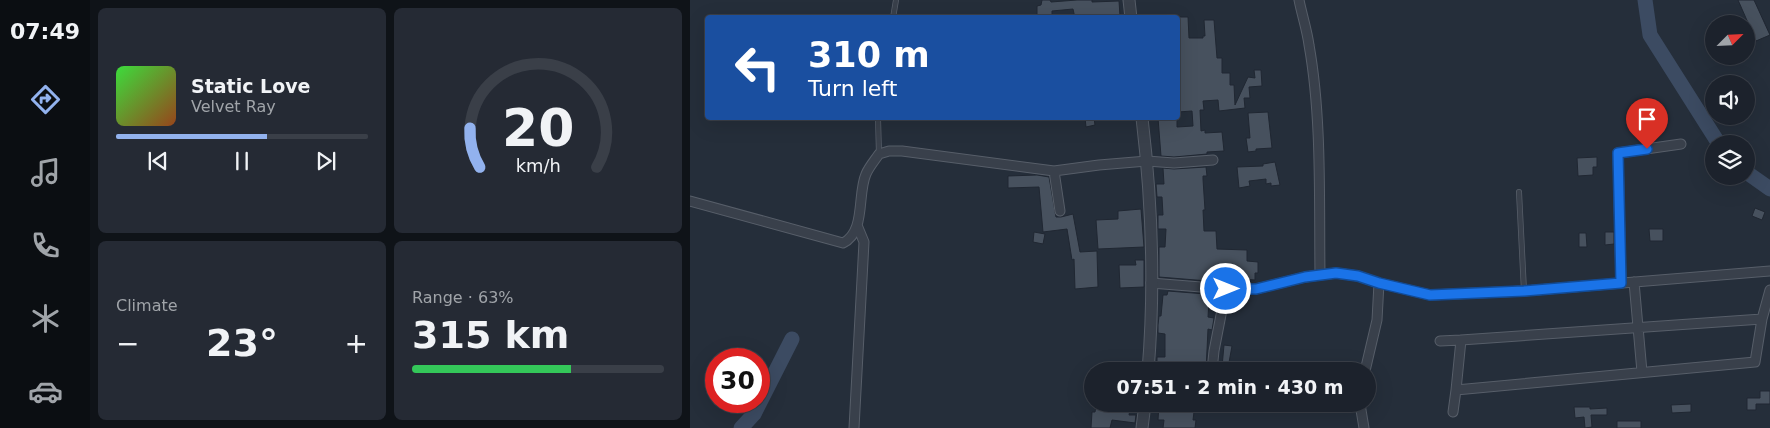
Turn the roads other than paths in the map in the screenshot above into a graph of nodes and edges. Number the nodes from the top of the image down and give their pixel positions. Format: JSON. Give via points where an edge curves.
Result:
{"nodes":[{"id":1,"x":896,"y":0,"type":"edge"},
{"id":2,"x":1129,"y":0,"type":"edge"},
{"id":3,"x":1299,"y":0,"type":"edge"},
{"id":4,"x":894,"y":15,"type":"edge"},
{"id":5,"x":1131,"y":15,"type":"edge"},
{"id":6,"x":878,"y":120,"type":"edge"},
{"id":7,"x":1142,"y":120,"type":"edge"},
{"id":8,"x":1681,"y":144,"type":"dead end"},
{"id":9,"x":879,"y":154,"type":"junction"},
{"id":10,"x":1214,"y":160,"type":"dead end"},
{"id":11,"x":1147,"y":161,"type":"junction"},
{"id":12,"x":1054,"y":171,"type":"junction"},
{"id":13,"x":1519,"y":192,"type":"dead end"},
{"id":14,"x":690,"y":201,"type":"edge"},
{"id":15,"x":1060,"y":211,"type":"dead end"},
{"id":16,"x":858,"y":225,"type":"junction"},
{"id":17,"x":1770,"y":271,"type":"edge"},
{"id":18,"x":1320,"y":275,"type":"junction"},
{"id":19,"x":1634,"y":282,"type":"junction"},
{"id":20,"x":1151,"y":283,"type":"junction"},
{"id":21,"x":1379,"y":283,"type":"junction"},
{"id":22,"x":1621,"y":283,"type":"junction"},
{"id":23,"x":1226,"y":289,"type":"junction"},
{"id":24,"x":1770,"y":290,"type":"edge"},
{"id":25,"x":1524,"y":291,"type":"junction"},
{"id":26,"x":1762,"y":319,"type":"junction"},
{"id":27,"x":1638,"y":326,"type":"junction"},
{"id":28,"x":1461,"y":340,"type":"junction"},
{"id":29,"x":1440,"y":341,"type":"dead end"},
{"id":30,"x":1148,"y":362,"type":"edge"},
{"id":31,"x":1213,"y":362,"type":"edge"},
{"id":32,"x":1368,"y":362,"type":"edge"},
{"id":33,"x":1642,"y":372,"type":"junction"},
{"id":34,"x":1456,"y":390,"type":"junction"},
{"id":35,"x":1144,"y":412,"type":"edge"},
{"id":36,"x":1361,"y":412,"type":"edge"},
{"id":37,"x":1453,"y":412,"type":"dead end"},
{"id":38,"x":854,"y":428,"type":"edge"},
{"id":39,"x":1142,"y":428,"type":"edge"},
{"id":40,"x":1364,"y":428,"type":"edge"}],
"edges":[{"from":1,"to":4,"type":"lane"},
{"from":2,"to":5,"type":"street"},
{"from":3,"to":18,"type":"street","via":[[1314,82]]},
{"from":6,"to":9,"type":"lane"},
{"from":7,"to":11,"type":"street"},
{"from":8,"to":22,"type":"street","via":[[1618,153]]},
{"from":9,"to":12,"type":"street","via":[[902,151]]},
{"from":9,"to":16,"type":"street","via":[[866,174]]},
{"from":10,"to":11,"type":"street"},
{"from":11,"to":12,"type":"street"},
{"from":11,"to":20,"type":"street"},
{"from":12,"to":15,"type":"street"},
{"from":13,"to":25,"type":"lane"},
{"from":14,"to":16,"type":"street","via":[[843,243],[849,240]]},
{"from":16,"to":38,"type":"street","via":[[864,242]]},
{"from":17,"to":19,"type":"street"},
{"from":18,"to":21,"type":"street","via":[[1350,274]]},
{"from":18,"to":23,"type":"street","via":[[1256,289]]},
{"from":19,"to":22,"type":"street"},
{"from":19,"to":27,"type":"street"},
{"from":20,"to":23,"type":"street"},
{"from":20,"to":30,"type":"street"},
{"from":21,"to":25,"type":"street","via":[[1430,295]]},
{"from":21,"to":32,"type":"street","via":[[1377,320]]},
{"from":22,"to":25,"type":"street"},
{"from":23,"to":31,"type":"street"},
{"from":24,"to":26,"type":"street"},
{"from":26,"to":27,"type":"street"},
{"from":26,"to":33,"type":"street","via":[[1755,362]]},
{"from":27,"to":28,"type":"street"},
{"from":27,"to":33,"type":"street"},
{"from":28,"to":29,"type":"street"},
{"from":28,"to":34,"type":"street"},
{"from":33,"to":34,"type":"street"},
{"from":34,"to":37,"type":"street"},
{"from":35,"to":39,"type":"street"},
{"from":36,"to":40,"type":"street"}]}
